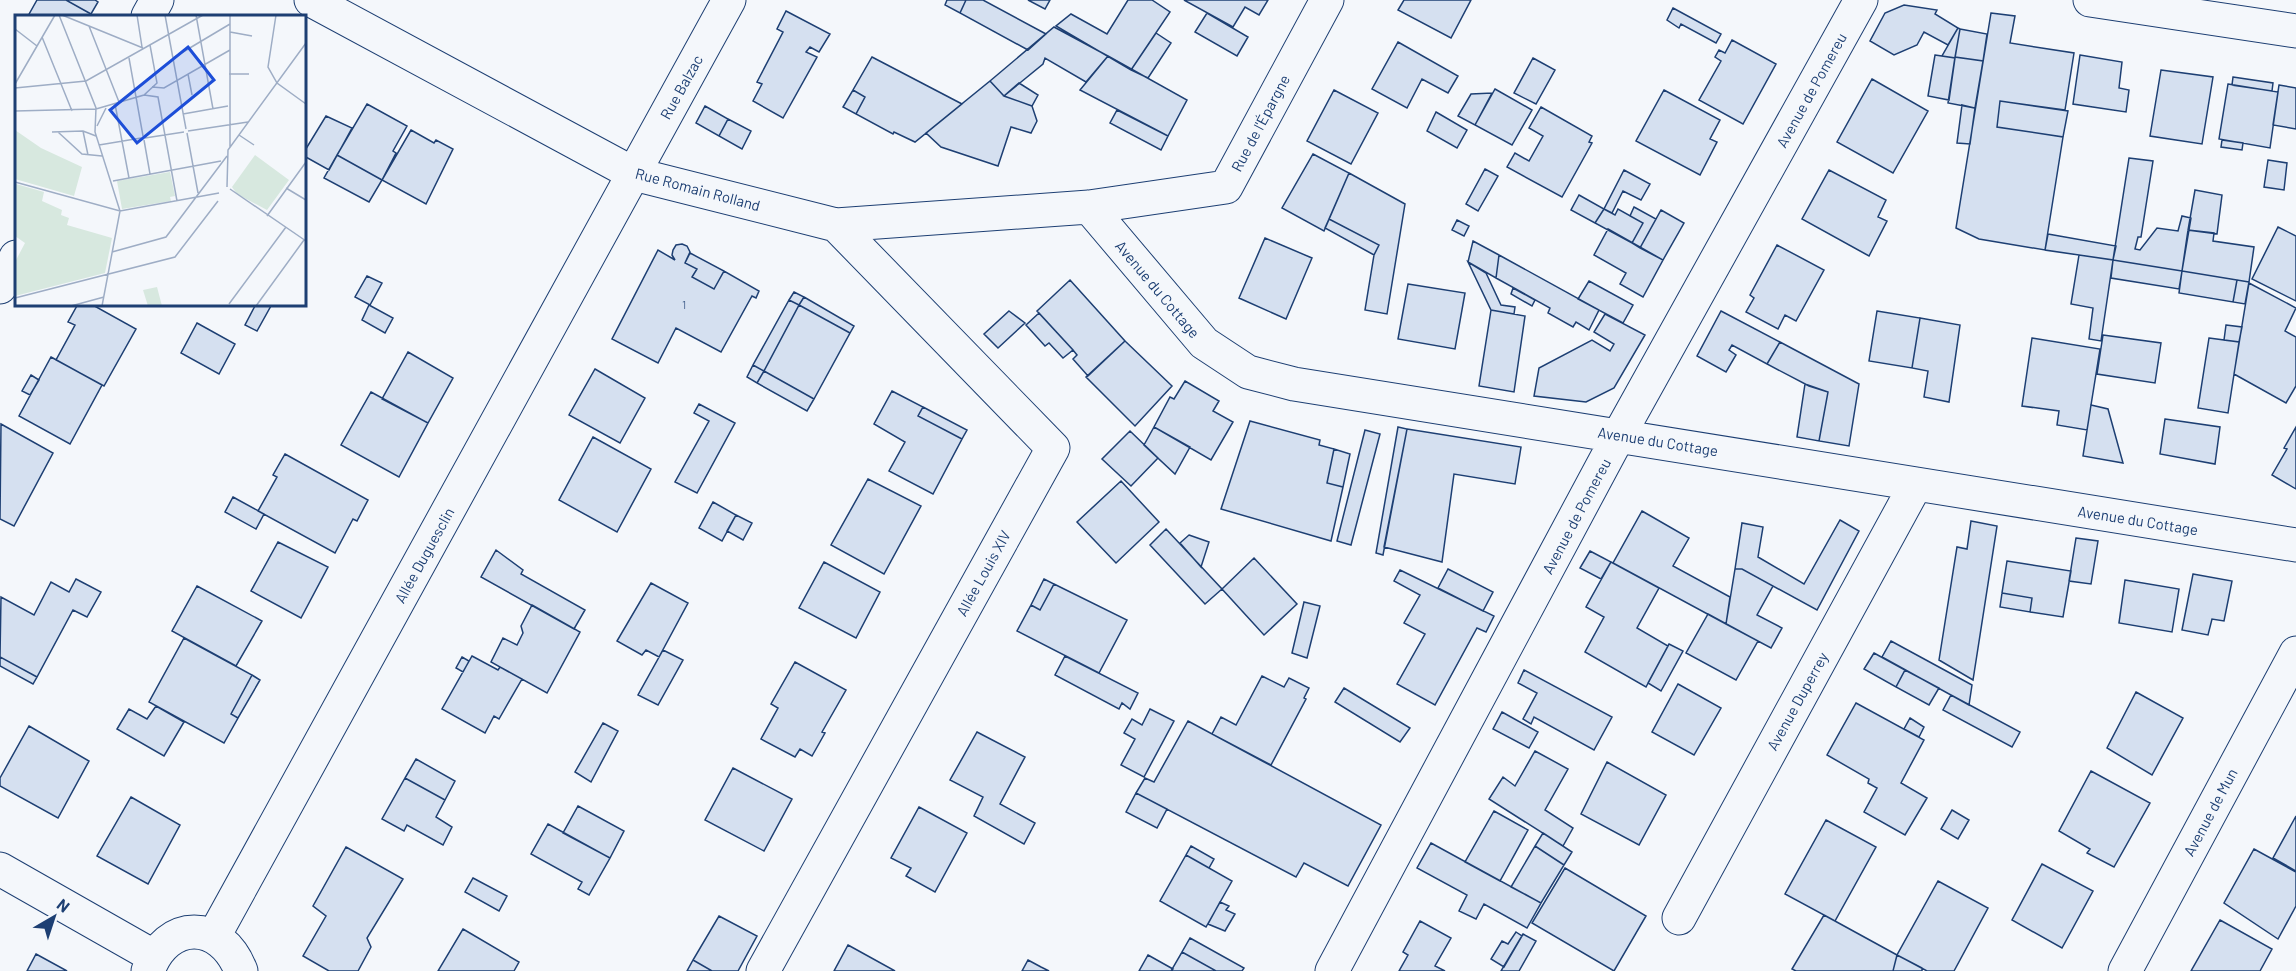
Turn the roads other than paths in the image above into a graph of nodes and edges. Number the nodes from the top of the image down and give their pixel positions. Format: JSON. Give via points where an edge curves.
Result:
{"nodes":[{"id":1,"x":157,"y":0,"type":"edge"},
{"id":2,"x":311,"y":0,"type":"edge"},
{"id":3,"x":729,"y":0,"type":"edge"},
{"id":4,"x":1327,"y":0,"type":"edge"},
{"id":5,"x":1861,"y":0,"type":"edge"},
{"id":6,"x":2090,"y":0,"type":"edge"},
{"id":7,"x":149,"y":15,"type":"edge"},
{"id":8,"x":2296,"y":31,"type":"edge"},
{"id":9,"x":633,"y":174,"type":"junction"},
{"id":10,"x":1089,"y":207,"type":"junction"},
{"id":11,"x":836,"y":225,"type":"junction"},
{"id":12,"x":15,"y":259,"type":"edge"},
{"id":13,"x":0,"y":287,"type":"edge"},
{"id":14,"x":1619,"y":435,"type":"junction"},
{"id":15,"x":1916,"y":484,"type":"junction"},
{"id":16,"x":2296,"y":545,"type":"edge"},
{"id":17,"x":2296,"y":653,"type":"edge"},
{"id":18,"x":0,"y":869,"type":"edge"},
{"id":19,"x":1679,"y":918,"type":"dead end"},
{"id":20,"x":214,"y":936,"type":"junction"},
{"id":21,"x":151,"y":964,"type":"edge"},
{"id":22,"x":241,"y":971,"type":"edge"},
{"id":23,"x":763,"y":971,"type":"edge"},
{"id":24,"x":1332,"y":971,"type":"edge"},
{"id":25,"x":2125,"y":971,"type":"edge"}],
"edges":[{"from":1,"to":7,"type":"street"},
{"from":2,"to":9,"type":"street","name":"Rue Romain Rolland"},
{"from":3,"to":9,"type":"street","name":"Rue Balzac"},
{"from":4,"to":10,"type":"street","name":"Rue de l'Épargne","via":[[1226,187]]},
{"from":5,"to":14,"type":"street","name":"Avenue de Pomereu"},
{"from":6,"to":8,"type":"street"},
{"from":9,"to":11,"type":"street","name":"Rue Romain Rolland"},
{"from":9,"to":20,"type":"street","name":"Allée Duguesclin"},
{"from":10,"to":11,"type":"street","name":"Rue Romain Rolland"},
{"from":10,"to":14,"type":"street","name":"Avenue du Cottage","via":[[1204,343],[1248,372],[1294,384]]},
{"from":11,"to":23,"type":"street","name":"Allée Louis XIV","via":[[1053,448]]},
{"from":12,"to":13,"type":"street"},
{"from":14,"to":15,"type":"street","name":"Avenue du Cottage"},
{"from":14,"to":24,"type":"street","name":"Avenue de Pomereu"},
{"from":15,"to":16,"type":"street","name":"Avenue du Cottage"},
{"from":15,"to":19,"type":"street","name":"Avenue Duperrey"},
{"from":17,"to":25,"type":"street","name":"Avenue de Mun"},
{"from":18,"to":21,"type":"street"},
{"from":20,"to":21,"type":"street","via":[[186,933],[173,938],[161,946]]},
{"from":20,"to":22,"type":"street","via":[[226,944]]}]}
